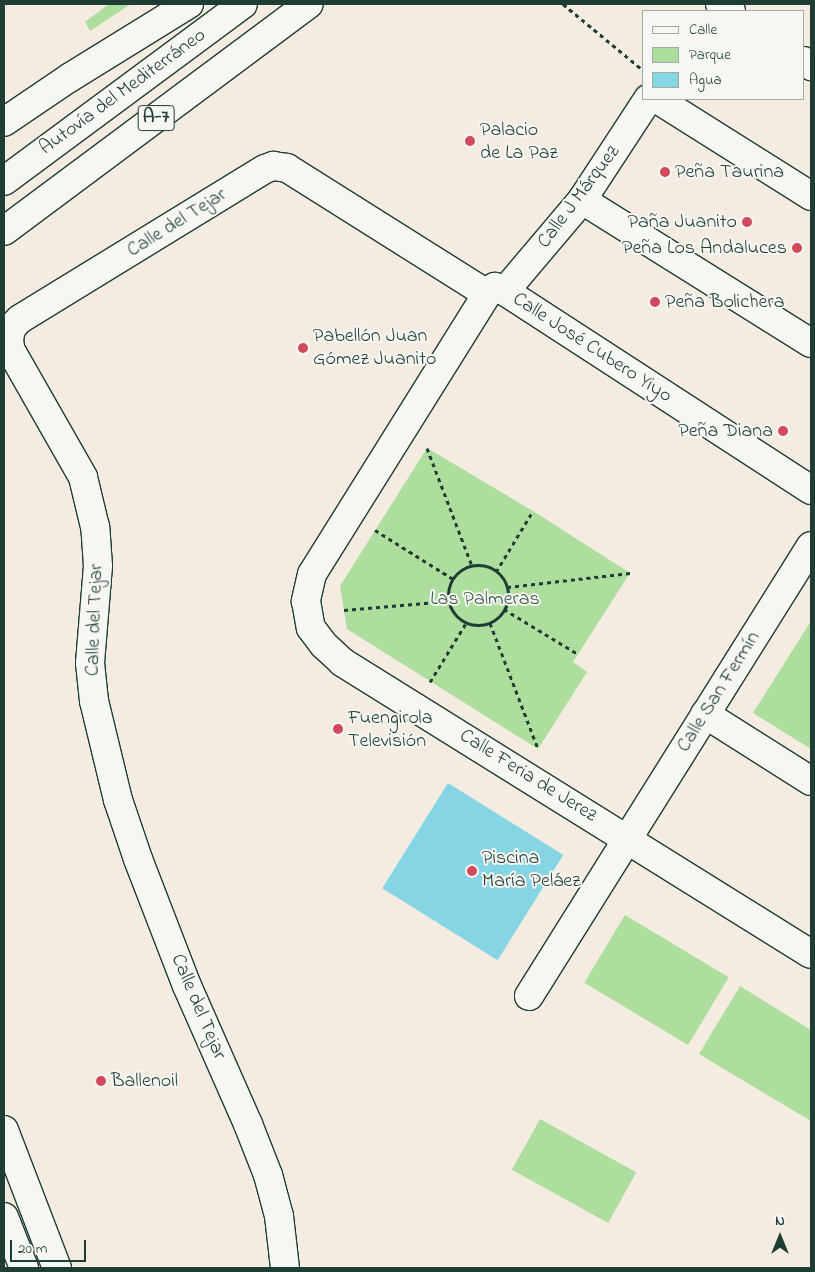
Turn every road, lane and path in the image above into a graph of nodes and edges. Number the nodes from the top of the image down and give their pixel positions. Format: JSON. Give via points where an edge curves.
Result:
{"nodes":[{"id":1,"x":189,"y":4,"type":"edge"},
{"id":2,"x":243,"y":4,"type":"edge"},
{"id":3,"x":309,"y":4,"type":"edge"},
{"id":4,"x":563,"y":4,"type":"edge"},
{"id":5,"x":642,"y":69,"type":"edge"},
{"id":6,"x":647,"y":100,"type":"edge"},
{"id":7,"x":658,"y":100,"type":"edge"},
{"id":8,"x":4,"y":122,"type":"edge"},
{"id":9,"x":273,"y":166,"type":"joint"},
{"id":10,"x":4,"y":181,"type":"edge"},
{"id":11,"x":811,"y":196,"type":"edge"},
{"id":12,"x":582,"y":200,"type":"junction"},
{"id":13,"x":4,"y":231,"type":"edge"},
{"id":14,"x":497,"y":291,"type":"junction"},
{"id":15,"x":811,"y":343,"type":"edge"},
{"id":16,"x":427,"y":448,"type":"dead end"},
{"id":17,"x":811,"y":490,"type":"edge"},
{"id":18,"x":533,"y":511,"type":"dead end"},
{"id":19,"x":375,"y":530,"type":"dead end"},
{"id":20,"x":811,"y":546,"type":"edge"},
{"id":21,"x":472,"y":566,"type":"junction"},
{"id":22,"x":496,"y":572,"type":"junction"},
{"id":23,"x":630,"y":573,"type":"dead end"},
{"id":24,"x":453,"y":579,"type":"junction"},
{"id":25,"x":507,"y":588,"type":"junction"},
{"id":26,"x":448,"y":602,"type":"junction"},
{"id":27,"x":344,"y":610,"type":"dead end"},
{"id":28,"x":504,"y":610,"type":"junction"},
{"id":29,"x":466,"y":623,"type":"junction"},
{"id":30,"x":490,"y":623,"type":"junction"},
{"id":31,"x":578,"y":654,"type":"dead end"},
{"id":32,"x":430,"y":682,"type":"dead end"},
{"id":33,"x":705,"y":714,"type":"junction"},
{"id":34,"x":538,"y":750,"type":"dead end"},
{"id":35,"x":811,"y":781,"type":"edge"},
{"id":36,"x":627,"y":838,"type":"junction"},
{"id":37,"x":811,"y":954,"type":"edge"},
{"id":38,"x":529,"y":996,"type":"dead end"},
{"id":39,"x":4,"y":1130,"type":"edge"},
{"id":40,"x":4,"y":1217,"type":"edge"},
{"id":41,"x":24,"y":1268,"type":"edge"},
{"id":42,"x":57,"y":1268,"type":"edge"},
{"id":43,"x":285,"y":1268,"type":"edge"}],
"edges":[{"from":1,"to":8,"type":"main road"},
{"from":2,"to":10,"type":"main road","name":"Autovía del Mediterráneo","number":"A-7"},
{"from":3,"to":13,"type":"main road","name":"Autovía del Mediterráneo","number":"A-7"},
{"from":4,"to":5,"type":"path"},
{"from":6,"to":12,"type":"main road","name":"Calle J Márquez"},
{"from":7,"to":11,"type":"main road"},
{"from":9,"to":14,"type":"main road","name":"Calle José Cubero Yiyo","via":[[288,168]]},
{"from":9,"to":43,"type":"main road","name":"Calle del Tejar","via":[[20,319],[12,327],[9,338],[10,348],[83,477],[95,527],[98,566],[92,626],[94,701],[118,800],[188,986],[268,1174],[279,1216]]},
{"from":12,"to":14,"type":"main road","name":"Calle J Márquez"},
{"from":12,"to":15,"type":"main road"},
{"from":14,"to":17,"type":"main road","name":"Calle José Cubero Yiyo"},
{"from":14,"to":36,"type":"main road","name":"Calle Feria de Jerez","via":[[312,574],[306,601],[311,628],[342,662]]},
{"from":16,"to":21,"type":"path"},
{"from":18,"to":22,"type":"path"},
{"from":19,"to":24,"type":"path"},
{"from":20,"to":33,"type":"main road","name":"Calle San Fermín"},
{"from":21,"to":22,"type":"path"},
{"from":21,"to":24,"type":"path","via":[[463,569]]},
{"from":22,"to":25,"type":"path"},
{"from":23,"to":25,"type":"path"},
{"from":24,"to":26,"type":"path"},
{"from":25,"to":28,"type":"path"},
{"from":26,"to":27,"type":"path"},
{"from":26,"to":29,"type":"path","via":[[458,618]]},
{"from":28,"to":30,"type":"path"},
{"from":28,"to":31,"type":"path"},
{"from":29,"to":30,"type":"path"},
{"from":29,"to":32,"type":"path"},
{"from":30,"to":34,"type":"path"},
{"from":33,"to":35,"type":"main road"},
{"from":33,"to":36,"type":"main road","name":"Calle San Fermín"},
{"from":36,"to":37,"type":"main road","name":"Calle Feria de Jerez"},
{"from":36,"to":38,"type":"main road","name":"Calle San Fermín"},
{"from":39,"to":42,"type":"main road"},
{"from":40,"to":41,"type":"main road"}]}
